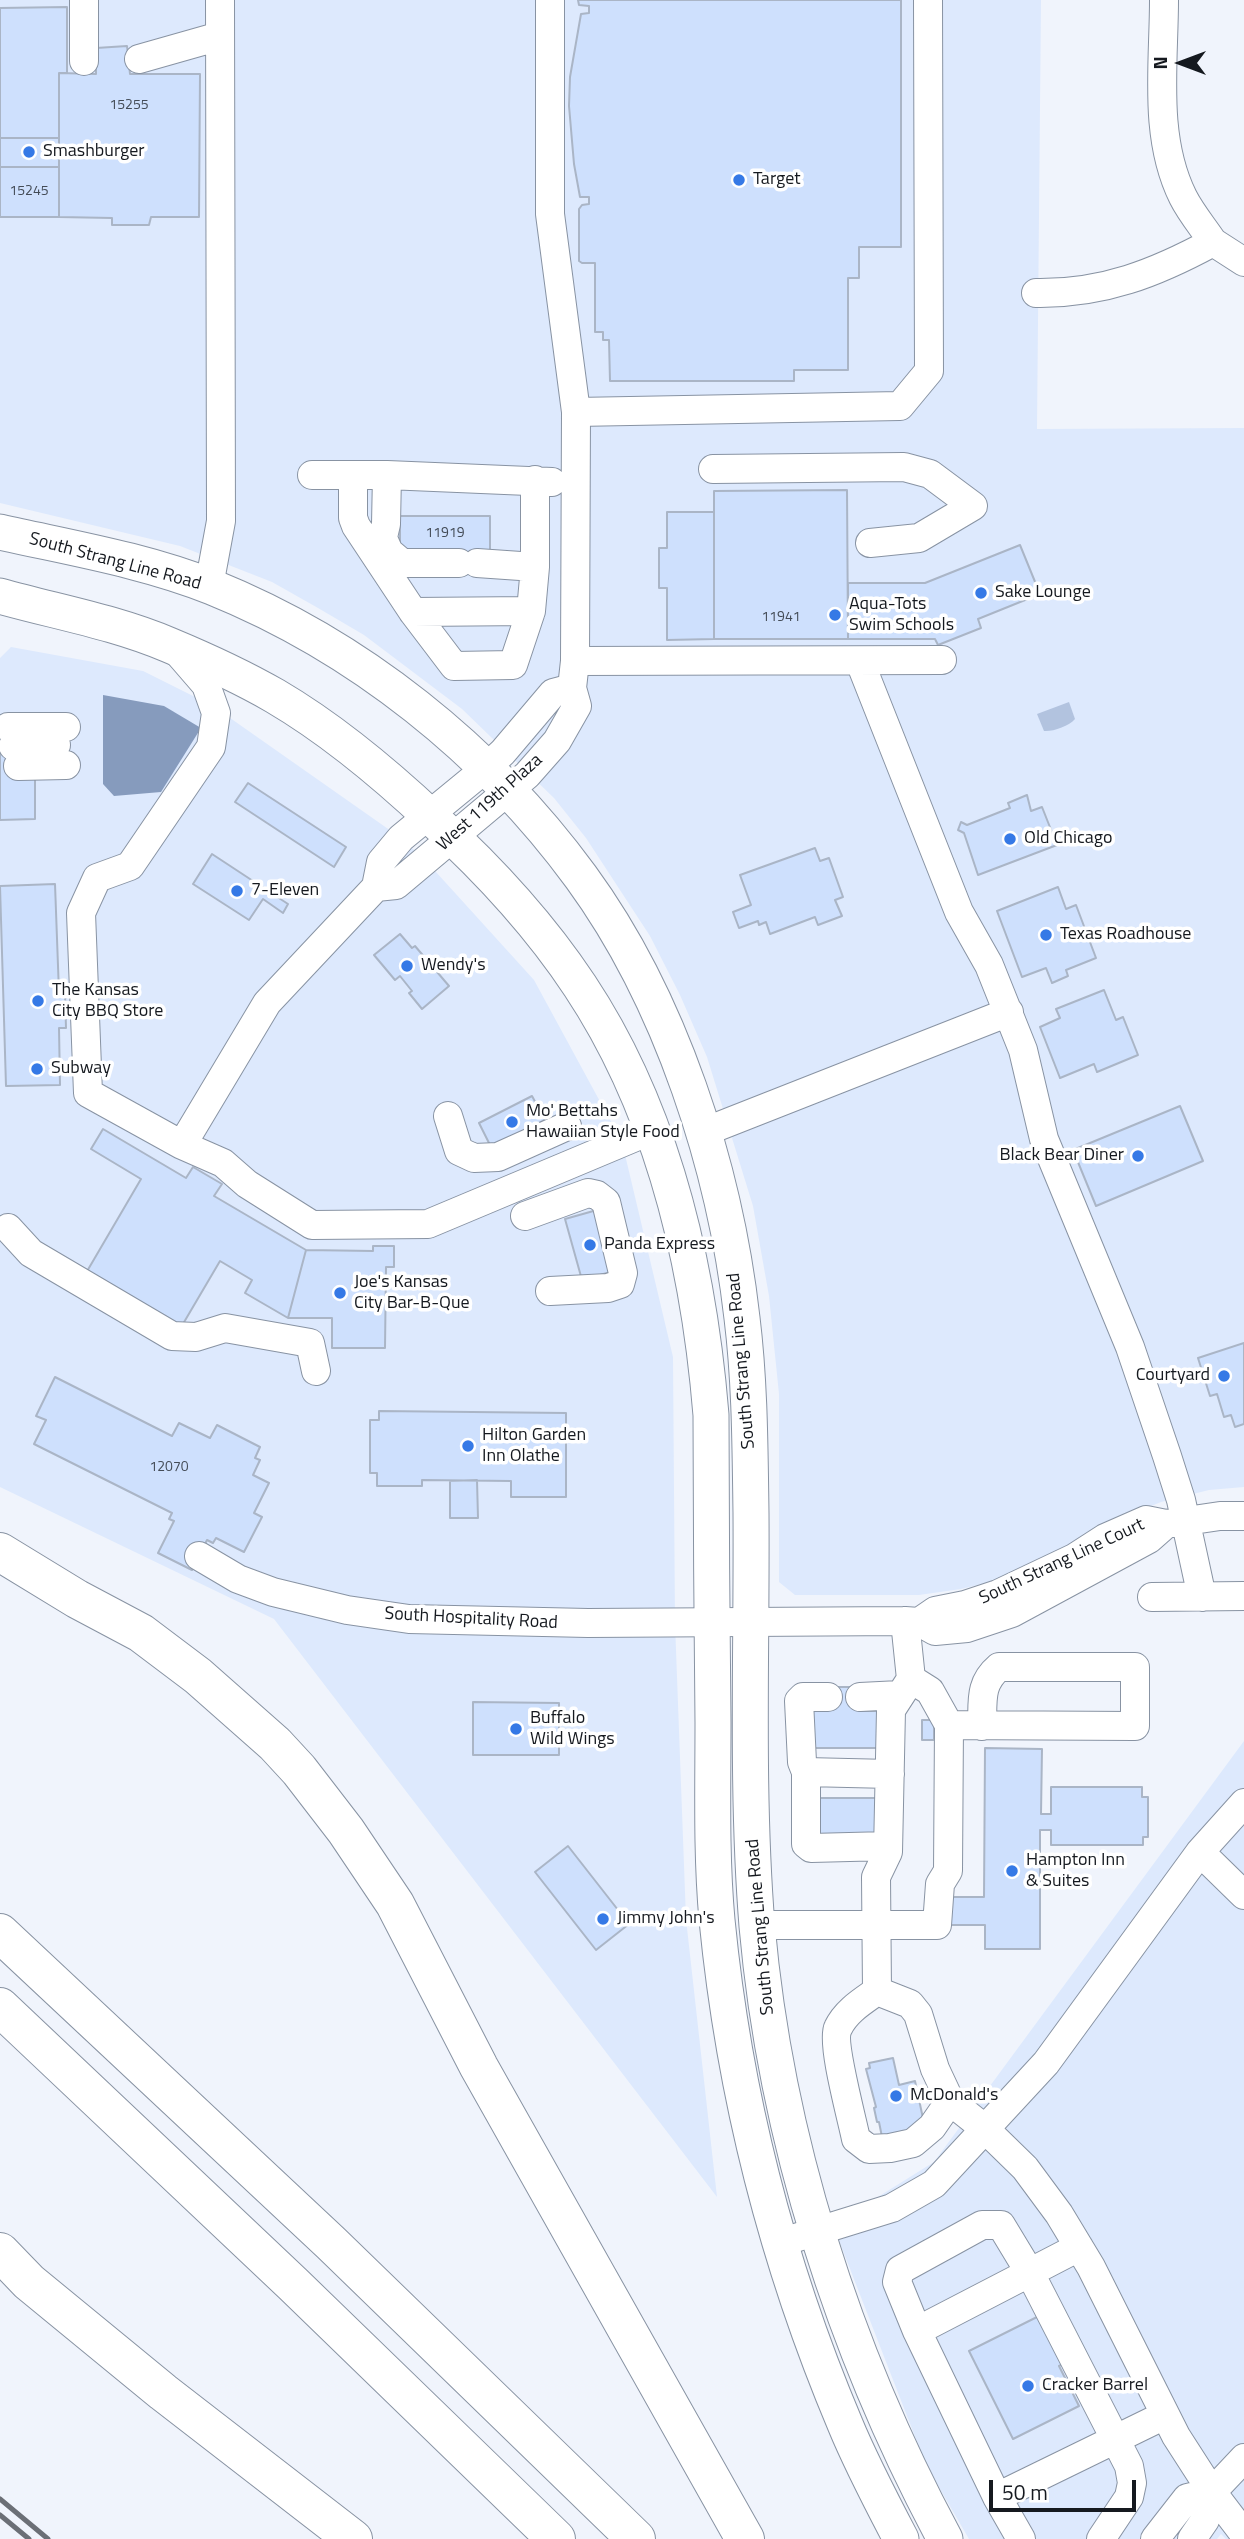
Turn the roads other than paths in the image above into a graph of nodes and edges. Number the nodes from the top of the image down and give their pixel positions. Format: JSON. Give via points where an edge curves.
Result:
{"nodes":[{"id":1,"x":84,"y":0,"type":"edge"},
{"id":2,"x":220,"y":0,"type":"edge"},
{"id":3,"x":550,"y":0,"type":"edge"},
{"id":4,"x":928,"y":0,"type":"edge"},
{"id":5,"x":1164,"y":0,"type":"edge"},
{"id":6,"x":220,"y":36,"type":"junction"},
{"id":7,"x":139,"y":59,"type":"dead end"},
{"id":8,"x":84,"y":61,"type":"dead end"},
{"id":9,"x":1213,"y":242,"type":"junction"},
{"id":10,"x":1244,"y":262,"type":"edge"},
{"id":11,"x":1037,"y":293,"type":"dead end"},
{"id":12,"x":576,"y":412,"type":"junction"},
{"id":13,"x":713,"y":469,"type":"dead end"},
{"id":14,"x":312,"y":475,"type":"dead end"},
{"id":15,"x":370,"y":475,"type":"junction"},
{"id":16,"x":535,"y":481,"type":"junction"},
{"id":17,"x":576,"y":483,"type":"junction"},
{"id":18,"x":0,"y":532,"type":"edge"},
{"id":19,"x":870,"y":542,"type":"dead end"},
{"id":20,"x":534,"y":567,"type":"junction"},
{"id":21,"x":209,"y":586,"type":"junction"},
{"id":22,"x":0,"y":596,"type":"edge"},
{"id":23,"x":48,"y":610,"type":"junction"},
{"id":24,"x":531,"y":611,"type":"junction"},
{"id":25,"x":414,"y":612,"type":"junction"},
{"id":26,"x":0,"y":615,"type":"edge"},
{"id":27,"x":172,"y":646,"type":"junction"},
{"id":28,"x":942,"y":660,"type":"dead end"},
{"id":29,"x":860,"y":662,"type":"junction"},
{"id":30,"x":573,"y":675,"type":"junction"},
{"id":31,"x":13,"y":746,"type":"joint"},
{"id":32,"x":497,"y":780,"type":"junction"},
{"id":33,"x":441,"y":826,"type":"junction"},
{"id":34,"x":1009,"y":1013,"type":"junction"},
{"id":35,"x":448,"y":1116,"type":"dead end"},
{"id":36,"x":560,"y":1129,"type":"dead end"},
{"id":37,"x":652,"y":1130,"type":"junction"},
{"id":38,"x":704,"y":1132,"type":"junction"},
{"id":39,"x":181,"y":1145,"type":"junction"},
{"id":40,"x":525,"y":1216,"type":"dead end"},
{"id":41,"x":8,"y":1228,"type":"dead end"},
{"id":42,"x":550,"y":1290,"type":"dead end"},
{"id":43,"x":316,"y":1371,"type":"dead end"},
{"id":44,"x":1244,"y":1516,"type":"edge"},
{"id":45,"x":1176,"y":1522,"type":"junction"},
{"id":46,"x":0,"y":1552,"type":"edge"},
{"id":47,"x":199,"y":1556,"type":"dead end"},
{"id":48,"x":0,"y":1580,"type":"edge"},
{"id":49,"x":1244,"y":1596,"type":"edge"},
{"id":50,"x":1152,"y":1597,"type":"dead end"},
{"id":51,"x":1202,"y":1597,"type":"junction"},
{"id":52,"x":78,"y":1599,"type":"junction"},
{"id":53,"x":912,"y":1621,"type":"junction"},
{"id":54,"x":712,"y":1623,"type":"junction"},
{"id":55,"x":751,"y":1623,"type":"junction"},
{"id":56,"x":906,"y":1687,"type":"junction"},
{"id":57,"x":828,"y":1697,"type":"dead end"},
{"id":58,"x":860,"y":1697,"type":"dead end"},
{"id":59,"x":949,"y":1725,"type":"junction"},
{"id":60,"x":982,"y":1726,"type":"junction"},
{"id":61,"x":806,"y":1772,"type":"junction"},
{"id":62,"x":890,"y":1774,"type":"junction"},
{"id":63,"x":1244,"y":1803,"type":"edge"},
{"id":64,"x":888,"y":1846,"type":"junction"},
{"id":65,"x":1200,"y":1853,"type":"junction"},
{"id":66,"x":1244,"y":1895,"type":"edge"},
{"id":67,"x":757,"y":1925,"type":"junction"},
{"id":68,"x":876,"y":1925,"type":"junction"},
{"id":69,"x":0,"y":1933,"type":"edge"},
{"id":70,"x":877,"y":1991,"type":"junction"},
{"id":71,"x":0,"y":2007,"type":"edge"},
{"id":72,"x":950,"y":2101,"type":"junction"},
{"id":73,"x":984,"y":2128,"type":"junction"},
{"id":74,"x":816,"y":2230,"type":"junction"},
{"id":75,"x":779,"y":2243,"type":"junction"},
{"id":76,"x":1079,"y":2247,"type":"junction"},
{"id":77,"x":0,"y":2252,"type":"edge"},
{"id":78,"x":1030,"y":2273,"type":"junction"},
{"id":79,"x":15,"y":2278,"type":"edge"},
{"id":80,"x":917,"y":2331,"type":"junction"},
{"id":81,"x":1165,"y":2415,"type":"junction"},
{"id":82,"x":1116,"y":2439,"type":"junction"},
{"id":83,"x":1244,"y":2458,"type":"edge"},
{"id":84,"x":1212,"y":2493,"type":"junction"},
{"id":85,"x":998,"y":2497,"type":"junction"},
{"id":86,"x":1244,"y":2534,"type":"edge"},
{"id":87,"x":353,"y":2539,"type":"edge"},
{"id":88,"x":556,"y":2539,"type":"edge"},
{"id":89,"x":636,"y":2539,"type":"edge"},
{"id":90,"x":745,"y":2539,"type":"edge"},
{"id":91,"x":901,"y":2539,"type":"edge"},
{"id":92,"x":945,"y":2539,"type":"edge"},
{"id":93,"x":1021,"y":2539,"type":"edge"},
{"id":94,"x":1101,"y":2539,"type":"edge"},
{"id":95,"x":1155,"y":2539,"type":"edge"},
{"id":96,"x":1192,"y":2539,"type":"edge"}],
"edges":[{"from":1,"to":8,"type":"street"},
{"from":2,"to":6,"type":"street"},
{"from":3,"to":12,"type":"street","name":"West 119th Plaza","via":[[550,214]]},
{"from":4,"to":12,"type":"street","via":[[929,371],[900,406]]},
{"from":5,"to":9,"type":"street","via":[[1163,117],[1168,155],[1183,197]]},
{"from":6,"to":7,"type":"street"},
{"from":6,"to":21,"type":"street","via":[[221,521]]},
{"from":9,"to":10,"type":"street"},
{"from":9,"to":11,"type":"street","via":[[1168,266],[1119,283],[1077,292]]},
{"from":12,"to":17,"type":"street","name":"West 119th Plaza"},
{"from":13,"to":19,"type":"street","via":[[904,467],[930,474],[973,506],[919,538]]},
{"from":14,"to":15,"type":"street"},
{"from":15,"to":16,"type":"street"},
{"from":15,"to":20,"type":"street","via":[[386,524],[383,537],[389,552],[402,563]]},
{"from":15,"to":25,"type":"street","via":[[353,518]]},
{"from":16,"to":17,"type":"street"},
{"from":16,"to":20,"type":"street"},
{"from":17,"to":30,"type":"street","name":"West 119th Plaza"},
{"from":18,"to":21,"type":"main road","name":"South Strang Line Road","via":[[100,554]]},
{"from":20,"to":24,"type":"street"},
{"from":21,"to":32,"type":"main road","name":"South Strang Line Road","via":[[269,613],[391,686]]},
{"from":22,"to":23,"type":"main road","name":"South Strang Line Road"},
{"from":23,"to":26,"type":"main road"},
{"from":23,"to":27,"type":"main road","name":"South Strang Line Road","via":[[105,622]]},
{"from":24,"to":25,"type":"street"},
{"from":24,"to":25,"type":"street","via":[[513,665],[453,666]]},
{"from":27,"to":33,"type":"main road","name":"South Strang Line Road","via":[[275,696],[329,731]]},
{"from":27,"to":39,"type":"street","via":[[206,685],[216,713],[211,747],[130,866],[97,878],[81,913],[88,1093]]},
{"from":28,"to":29,"type":"street"},
{"from":29,"to":30,"type":"street"},
{"from":29,"to":34,"type":"street","via":[[959,912]]},
{"from":30,"to":32,"type":"street","name":"West 119th Plaza","via":[[577,706],[557,741],[527,775]]},
{"from":31,"to":31,"type":"street","via":[[66,746]]},
{"from":32,"to":33,"type":"street","name":"West 119th Plaza"},
{"from":32,"to":38,"type":"main road","name":"South Strang Line Road","via":[[584,881],[622,942],[681,1066]]},
{"from":33,"to":37,"type":"main road","name":"South Strang Line Road","via":[[540,930],[581,988],[617,1050]]},
{"from":33,"to":39,"type":"street","name":"West 119th Plaza","via":[[401,838],[381,862],[376,887],[267,1003]]},
{"from":34,"to":38,"type":"street"},
{"from":34,"to":45,"type":"street","via":[[1023,1050],[1044,1139],[1130,1347],[1167,1456]]},
{"from":35,"to":36,"type":"street","via":[[459,1151],[474,1158],[498,1157]]},
{"from":37,"to":39,"type":"street","via":[[428,1224],[312,1225],[247,1184],[223,1163]]},
{"from":37,"to":54,"type":"main road","name":"South Strang Line Road","via":[[675,1201],[705,1347],[711,1415]]},
{"from":38,"to":55,"type":"main road","name":"South Strang Line Road","via":[[719,1183],[743,1320],[750,1412]]},
{"from":40,"to":42,"type":"street","via":[[588,1194],[606,1202],[623,1273],[620,1284]]},
{"from":41,"to":43,"type":"street","via":[[31,1253],[172,1335],[196,1337],[225,1328],[310,1343]]},
{"from":44,"to":45,"type":"street"},
{"from":45,"to":51,"type":"street"},
{"from":45,"to":53,"type":"street","name":"South Strang Line Court","via":[[1012,1613],[967,1628],[935,1631]]},
{"from":46,"to":52,"type":"highway"},
{"from":47,"to":54,"type":"street","name":"South Hospitality Road","via":[[238,1579],[273,1592],[409,1619]]},
{"from":48,"to":52,"type":"highway"},
{"from":49,"to":51,"type":"street"},
{"from":50,"to":51,"type":"street"},
{"from":52,"to":90,"type":"highway","via":[[141,1633],[198,1676],[275,1744],[346,1831],[395,1904],[479,2067]]},
{"from":53,"to":55,"type":"street","name":"South Strang Line Court"},
{"from":53,"to":56,"type":"street"},
{"from":54,"to":55,"type":"street","name":"South Strang Line Court"},
{"from":54,"to":75,"type":"main road","name":"South Strang Line Road","via":[[717,1917],[738,2074]]},
{"from":55,"to":67,"type":"main road","name":"South Strang Line Road"},
{"from":56,"to":58,"type":"street"},
{"from":56,"to":59,"type":"street","via":[[930,1691]]},
{"from":56,"to":62,"type":"street","via":[[891,1710]]},
{"from":57,"to":61,"type":"street","via":[[799,1701]]},
{"from":59,"to":60,"type":"street"},
{"from":59,"to":68,"type":"street","via":[[948,1871],[940,1884],[937,1925]]},
{"from":60,"to":60,"type":"street","via":[[984,1686],[999,1667],[1135,1667],[1135,1726]]},
{"from":61,"to":62,"type":"street"},
{"from":61,"to":64,"type":"street","via":[[806,1844],[811,1848]]},
{"from":62,"to":64,"type":"street"},
{"from":63,"to":65,"type":"street"},
{"from":64,"to":68,"type":"street","via":[[876,1877]]},
{"from":65,"to":66,"type":"street"},
{"from":65,"to":73,"type":"street","via":[[1046,2063]]},
{"from":67,"to":68,"type":"street"},
{"from":67,"to":74,"type":"main road","name":"South Strang Line Road","via":[[779,2073]]},
{"from":68,"to":70,"type":"street"},
{"from":69,"to":89,"type":"highway","via":[[331,2243]]},
{"from":70,"to":72,"type":"street","via":[[910,2004],[918,2014]]},
{"from":70,"to":72,"type":"street","via":[[851,2010],[837,2030],[856,2139],[869,2149],[913,2143],[932,2127]]},
{"from":71,"to":88,"type":"highway"},
{"from":72,"to":73,"type":"street"},
{"from":73,"to":74,"type":"street","via":[[934,2184],[892,2208]]},
{"from":73,"to":76,"type":"street","via":[[1025,2168]]},
{"from":74,"to":75,"type":"street"},
{"from":74,"to":92,"type":"main road","name":"South Strang Line Road","via":[[872,2385]]},
{"from":75,"to":91,"type":"main road","name":"South Strang Line Road","via":[[846,2427]]},
{"from":76,"to":78,"type":"street"},
{"from":76,"to":81,"type":"street"},
{"from":77,"to":79,"type":"highway"},
{"from":78,"to":80,"type":"street"},
{"from":78,"to":80,"type":"street","via":[[1001,2225],[982,2225],[900,2270],[897,2282]]},
{"from":78,"to":82,"type":"street"},
{"from":79,"to":87,"type":"highway"},
{"from":80,"to":85,"type":"street"},
{"from":81,"to":82,"type":"street"},
{"from":81,"to":84,"type":"street"},
{"from":82,"to":85,"type":"street"},
{"from":82,"to":94,"type":"street","via":[[1132,2483],[1129,2497]]},
{"from":83,"to":84,"type":"street"},
{"from":84,"to":86,"type":"street"},
{"from":84,"to":95,"type":"street","via":[[1187,2498]]},
{"from":84,"to":96,"type":"street","via":[[1205,2520]]},
{"from":85,"to":93,"type":"street"}]}
